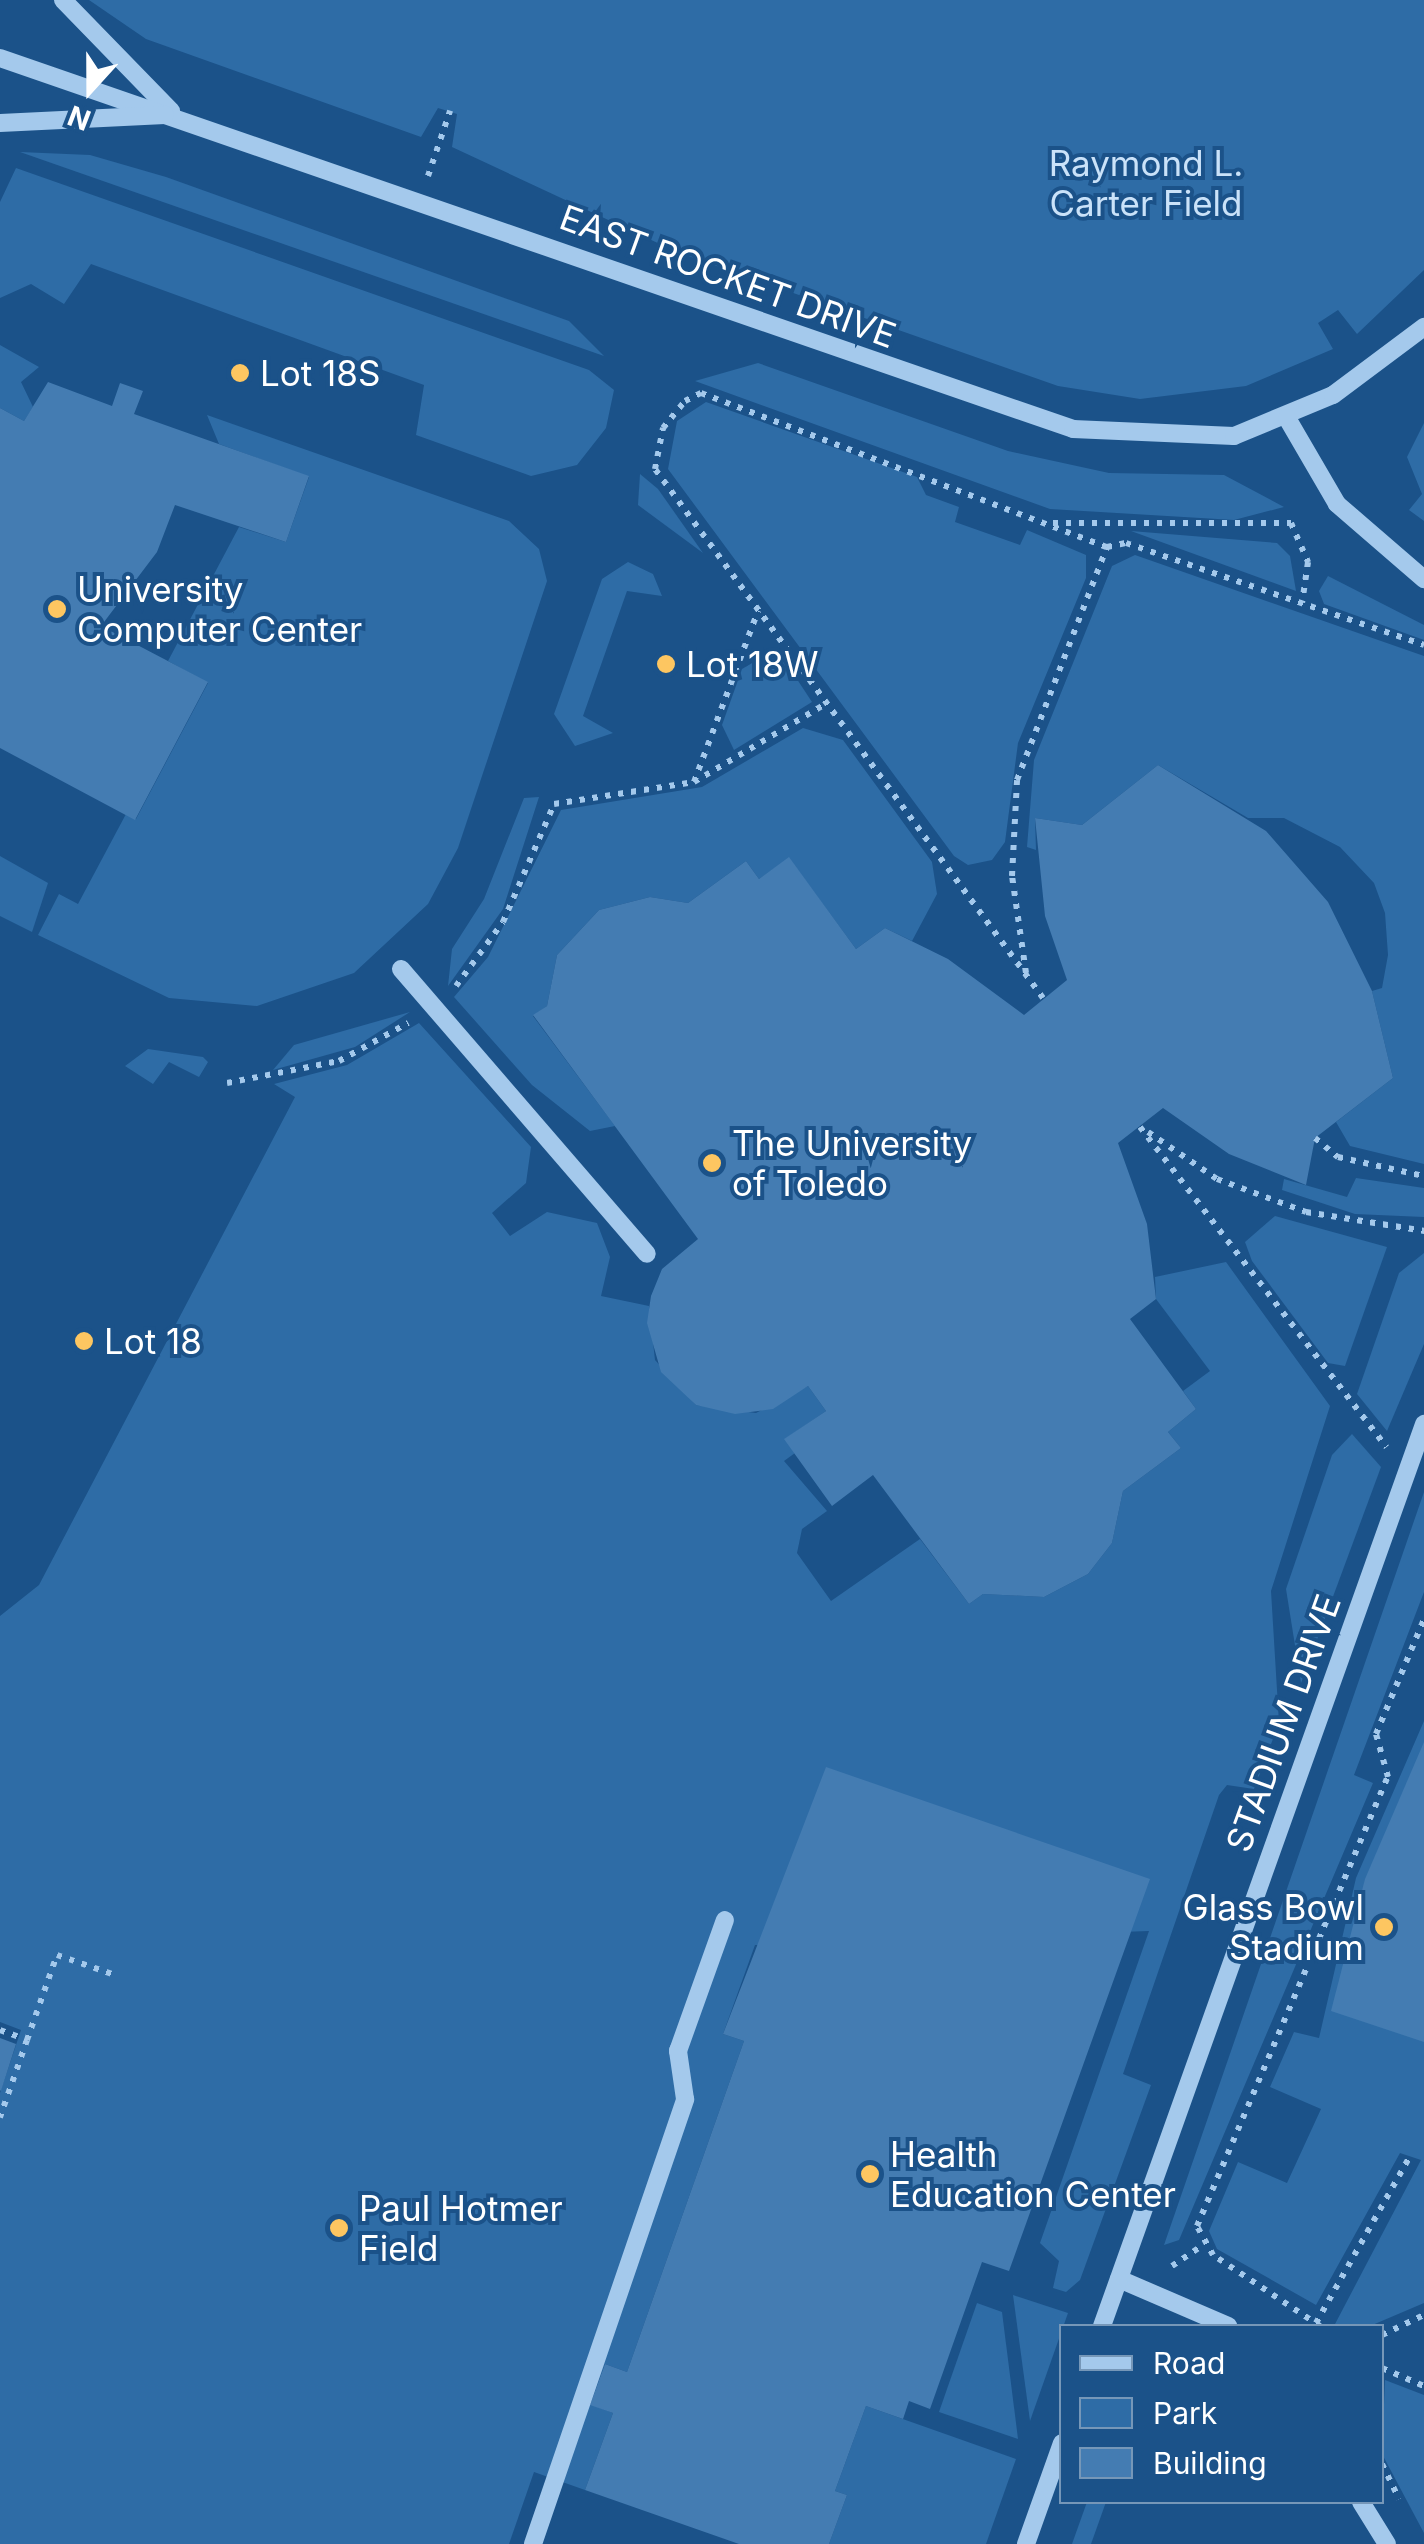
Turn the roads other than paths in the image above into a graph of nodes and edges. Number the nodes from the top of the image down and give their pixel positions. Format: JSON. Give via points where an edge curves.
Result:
{"nodes":[{"id":1,"x":63,"y":0,"type":"edge"},
{"id":2,"x":0,"y":58,"type":"edge"},
{"id":3,"x":175,"y":114,"type":"junction"},
{"id":4,"x":0,"y":124,"type":"edge"},
{"id":5,"x":1424,"y":327,"type":"edge"},
{"id":6,"x":1287,"y":418,"type":"junction"},
{"id":7,"x":1424,"y":579,"type":"edge"},
{"id":8,"x":401,"y":969,"type":"dead end"},
{"id":9,"x":648,"y":1254,"type":"dead end"},
{"id":10,"x":1424,"y":1424,"type":"edge"},
{"id":11,"x":725,"y":1920,"type":"dead end"},
{"id":12,"x":1119,"y":2279,"type":"junction"},
{"id":13,"x":1103,"y":2324,"type":"edge"},
{"id":14,"x":1223,"y":2324,"type":"edge"},
{"id":15,"x":1059,"y":2451,"type":"edge"},
{"id":16,"x":1362,"y":2504,"type":"edge"},
{"id":17,"x":533,"y":2544,"type":"edge"},
{"id":18,"x":1026,"y":2544,"type":"edge"},
{"id":19,"x":1387,"y":2544,"type":"edge"}],
"edges":[{"from":1,"to":3,"type":"street"},
{"from":2,"to":3,"type":"street","name":"EAST ROCKET DRIVE"},
{"from":3,"to":4,"type":"street"},
{"from":3,"to":6,"type":"street","name":"EAST ROCKET DRIVE","via":[[1074,429],[1180,439],[1234,436]]},
{"from":5,"to":6,"type":"street","name":"EAST ROCKET DRIVE","via":[[1377,368]]},
{"from":6,"to":7,"type":"street","via":[[1337,504]]},
{"from":8,"to":9,"type":"street"},
{"from":10,"to":12,"type":"street","name":"STADIUM DRIVE"},
{"from":11,"to":17,"type":"street","via":[[678,2051],[685,2099]]},
{"from":12,"to":13,"type":"street","name":"STADIUM DRIVE"},
{"from":12,"to":14,"type":"street"},
{"from":15,"to":18,"type":"street"},
{"from":16,"to":19,"type":"street"}]}
